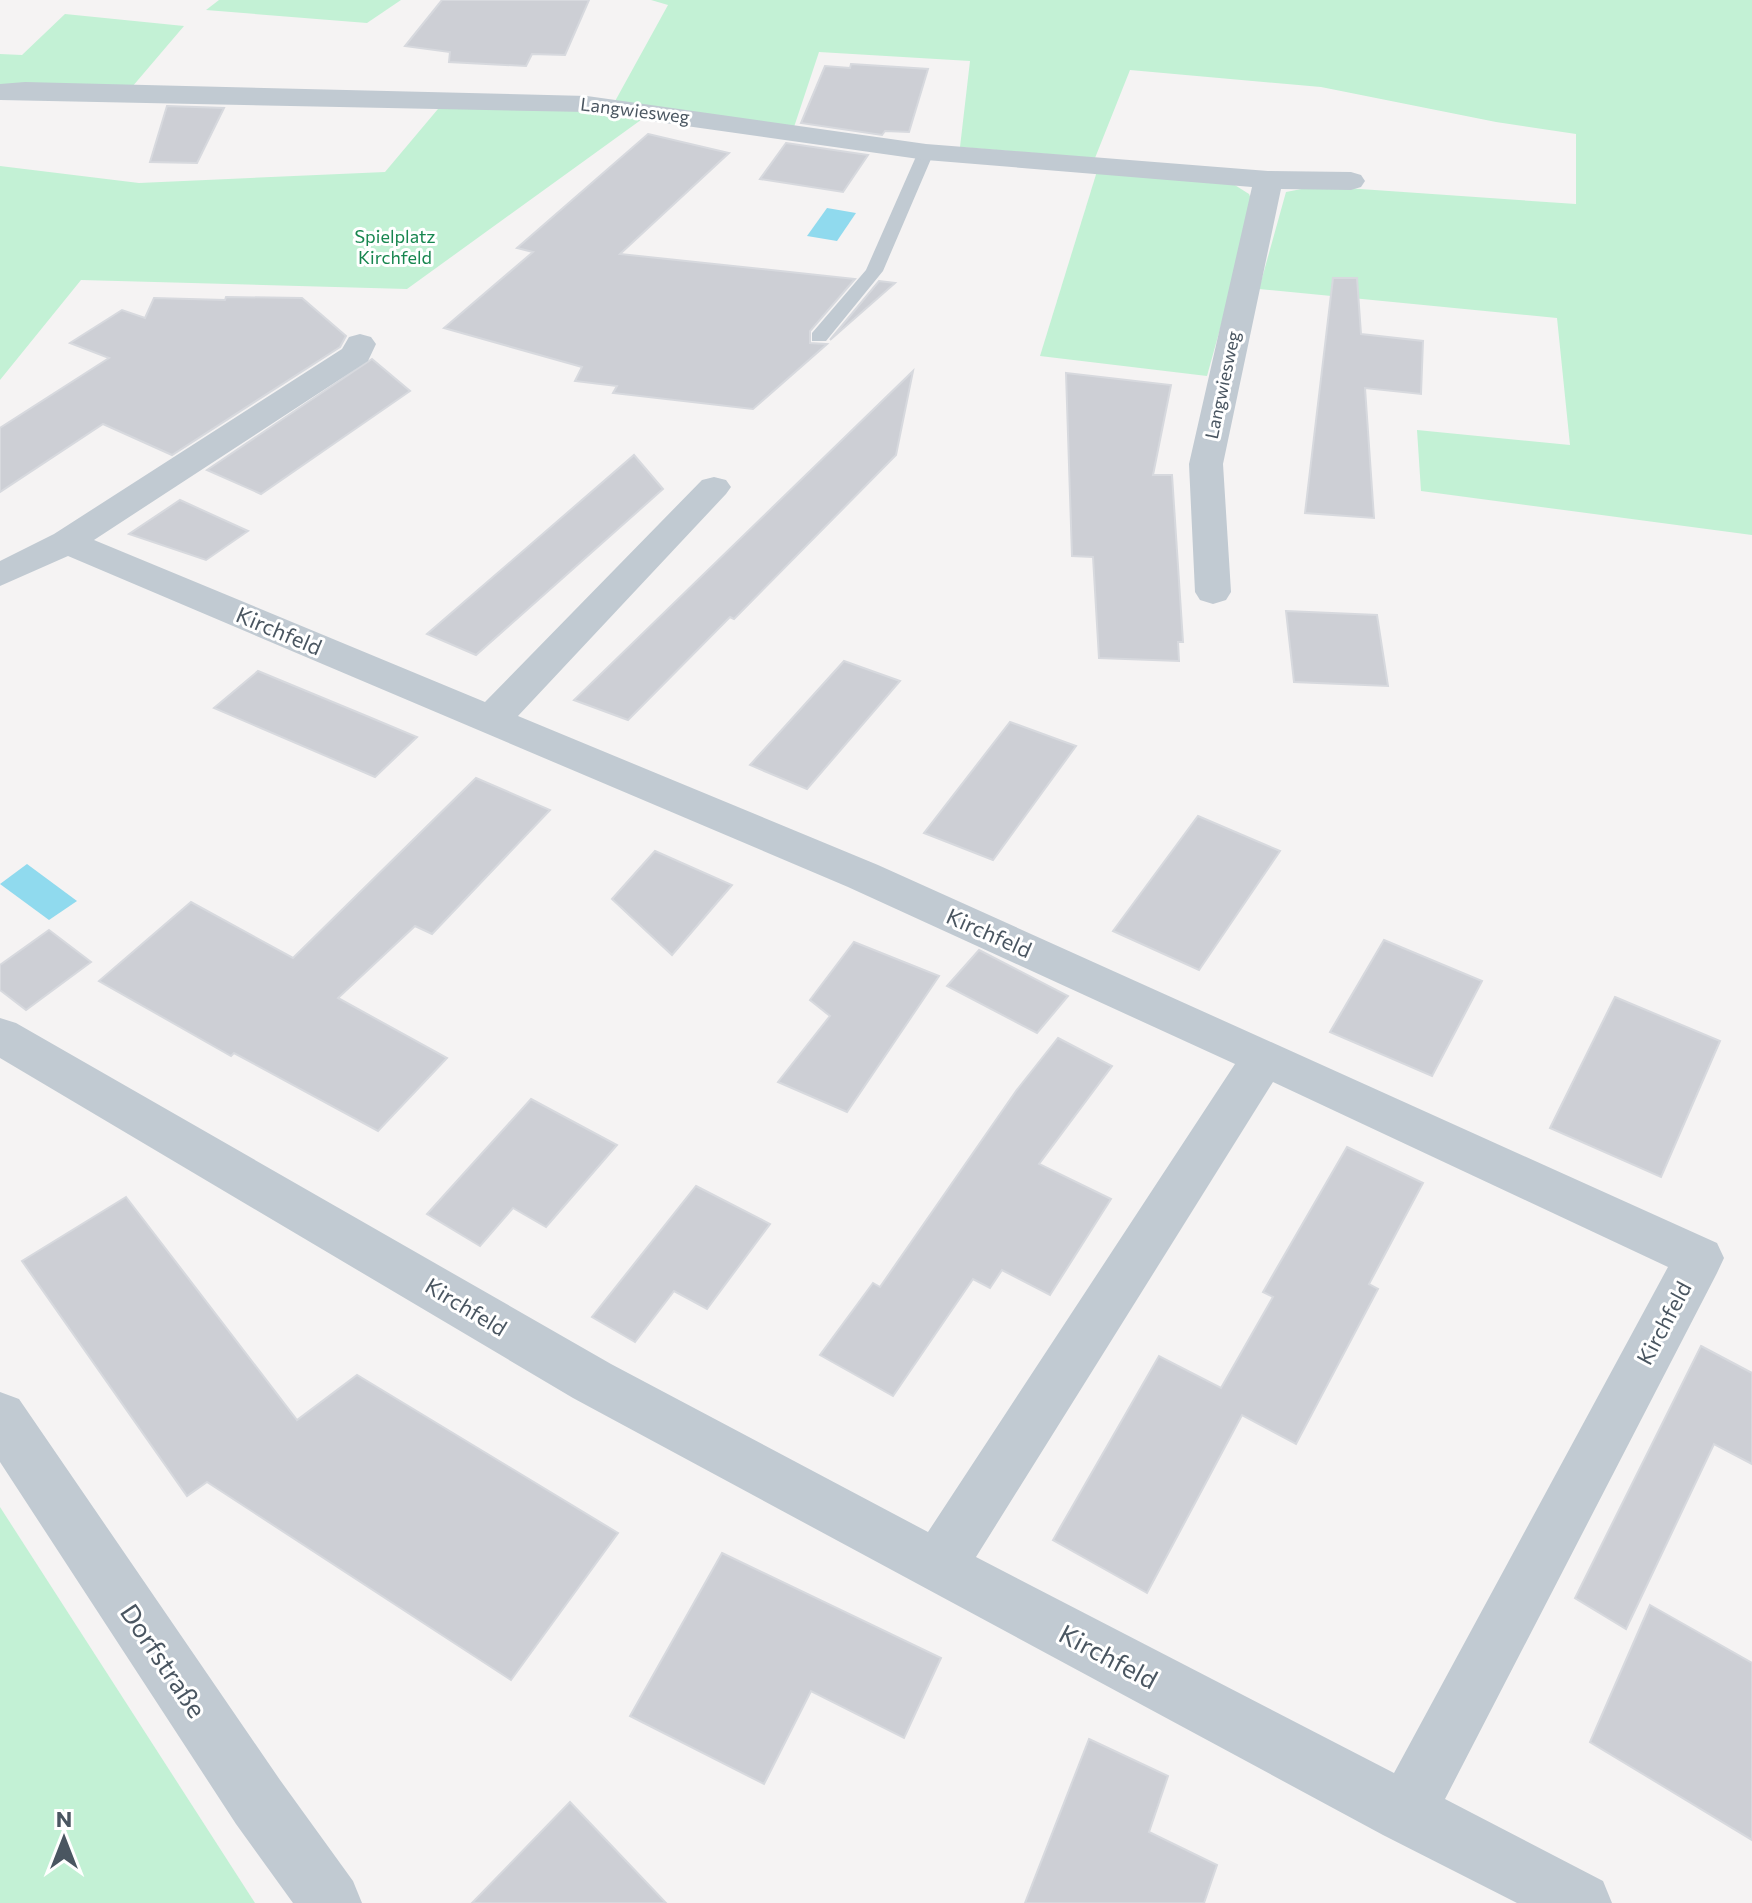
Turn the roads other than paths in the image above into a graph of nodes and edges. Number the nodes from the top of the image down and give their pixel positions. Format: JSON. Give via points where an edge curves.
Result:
{"nodes":[{"id":1,"x":0,"y":92,"type":"edge"},
{"id":2,"x":926,"y":152,"type":"junction"},
{"id":3,"x":1268,"y":180,"type":"junction"},
{"id":4,"x":1351,"y":181,"type":"dead end"},
{"id":5,"x":819,"y":337,"type":"dead end"},
{"id":6,"x":360,"y":344,"type":"dead end"},
{"id":7,"x":714,"y":487,"type":"dead end"},
{"id":8,"x":67,"y":542,"type":"junction"},
{"id":9,"x":0,"y":575,"type":"edge"},
{"id":10,"x":1213,"y":592,"type":"dead end"},
{"id":11,"x":492,"y":719,"type":"junction"},
{"id":12,"x":0,"y":1036,"type":"edge"},
{"id":13,"x":1264,"y":1057,"type":"junction"},
{"id":14,"x":0,"y":1416,"type":"edge"},
{"id":15,"x":938,"y":1567,"type":"junction"},
{"id":16,"x":1405,"y":1813,"type":"junction"},
{"id":17,"x":331,"y":1903,"type":"edge"},
{"id":18,"x":1581,"y":1903,"type":"edge"}],
"edges":[{"from":1,"to":2,"type":"street","name":"Langwiesweg","via":[[587,104]]},
{"from":2,"to":3,"type":"street","name":"Langwiesweg"},
{"from":2,"to":5,"type":"lane","via":[[874,271]]},
{"from":3,"to":4,"type":"street","name":"Langwiesweg"},
{"from":3,"to":10,"type":"street","name":"Langwiesweg","via":[[1206,464]]},
{"from":6,"to":8,"type":"street","via":[[357,354]]},
{"from":7,"to":11,"type":"street"},
{"from":8,"to":9,"type":"street"},
{"from":8,"to":11,"type":"street","name":"Kirchfeld"},
{"from":11,"to":13,"type":"street","name":"Kirchfeld","via":[[863,876]]},
{"from":12,"to":15,"type":"street","name":"Kirchfeld","via":[[592,1381]]},
{"from":13,"to":15,"type":"street"},
{"from":13,"to":16,"type":"street","name":"Kirchfeld","via":[[1699,1258]]},
{"from":14,"to":17,"type":"street","name":"Dorfstraße"},
{"from":15,"to":16,"type":"street","name":"Kirchfeld"},
{"from":16,"to":18,"type":"street","name":"Kirchfeld"}]}
